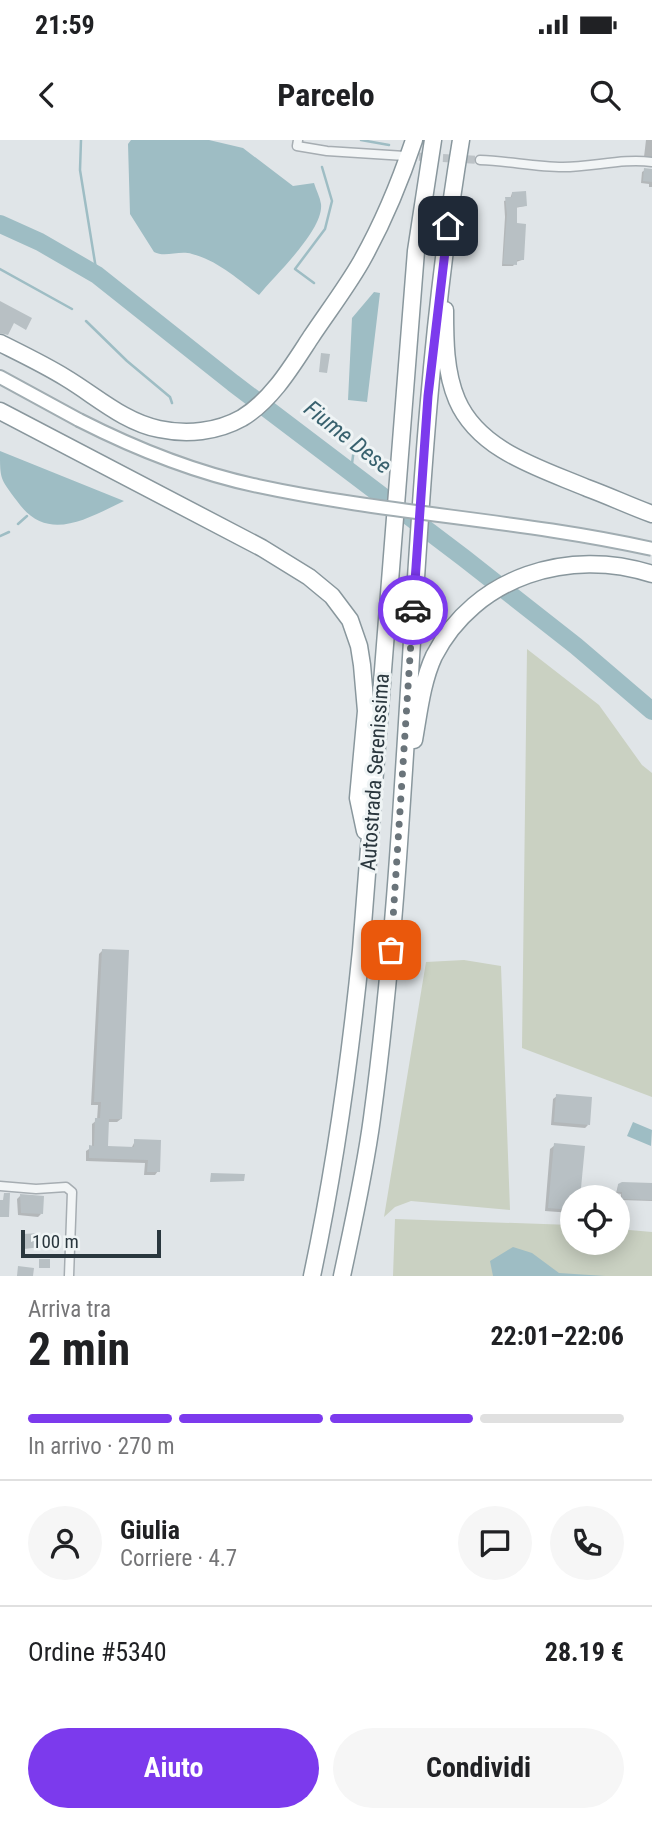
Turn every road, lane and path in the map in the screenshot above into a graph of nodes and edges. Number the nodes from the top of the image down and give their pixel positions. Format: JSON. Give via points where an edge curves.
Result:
{"nodes":[{"id":1,"x":298,"y":140,"type":"edge"},
{"id":2,"x":414,"y":140,"type":"edge"},
{"id":3,"x":433,"y":140,"type":"edge"},
{"id":4,"x":461,"y":140,"type":"edge"},
{"id":5,"x":405,"y":156,"type":"tunnel mouth"},
{"id":6,"x":481,"y":160,"type":"tunnel mouth"},
{"id":7,"x":652,"y":162,"type":"edge"},
{"id":8,"x":448,"y":226,"type":"junction"},
{"id":9,"x":0,"y":343,"type":"edge"},
{"id":10,"x":0,"y":377,"type":"edge"},
{"id":11,"x":0,"y":411,"type":"edge"},
{"id":12,"x":652,"y":514,"type":"edge"},
{"id":13,"x":652,"y":548,"type":"edge"},
{"id":14,"x":652,"y":574,"type":"edge"},
{"id":15,"x":369,"y":850,"type":"junction"},
{"id":16,"x":398,"y":853,"type":"junction"},
{"id":17,"x":0,"y":1186,"type":"edge"},
{"id":18,"x":69,"y":1276,"type":"edge"},
{"id":19,"x":312,"y":1276,"type":"edge"},
{"id":20,"x":342,"y":1276,"type":"edge"}],
"edges":[{"from":1,"to":5,"type":"street","via":[[297,146],[327,151]]},
{"from":2,"to":9,"type":"highway","via":[[400,181],[360,262],[289,370],[253,410],[228,424],[199,432],[145,425]]},
{"from":3,"to":15,"type":"highway","name":"Autostrada Serenissima","via":[[416,250]]},
{"from":4,"to":8,"type":"highway","name":"Autostrada Serenissima"},
{"from":6,"to":7,"type":"street","via":[[565,167]]},
{"from":8,"to":12,"type":"highway","via":[[448,369],[464,413],[481,434],[515,457]]},
{"from":8,"to":16,"type":"highway","name":"Autostrada Serenissima","via":[[420,499]]},
{"from":10,"to":13,"type":"main road","bridge":true,"via":[[79,421],[209,473],[310,496]]},
{"from":11,"to":15,"type":"highway","via":[[262,548],[332,596],[350,621],[362,665],[366,711],[358,797]]},
{"from":14,"to":16,"type":"highway","via":[[623,565],[566,565],[504,586],[460,620],[443,641],[424,683]]},
{"from":15,"to":19,"type":"highway","name":"Autostrada Serenissima","via":[[344,1107]]},
{"from":16,"to":20,"type":"highway","name":"Autostrada Serenissima","via":[[372,1121]]},
{"from":17,"to":18,"type":"street","via":[[66,1187],[72,1192]]}]}
